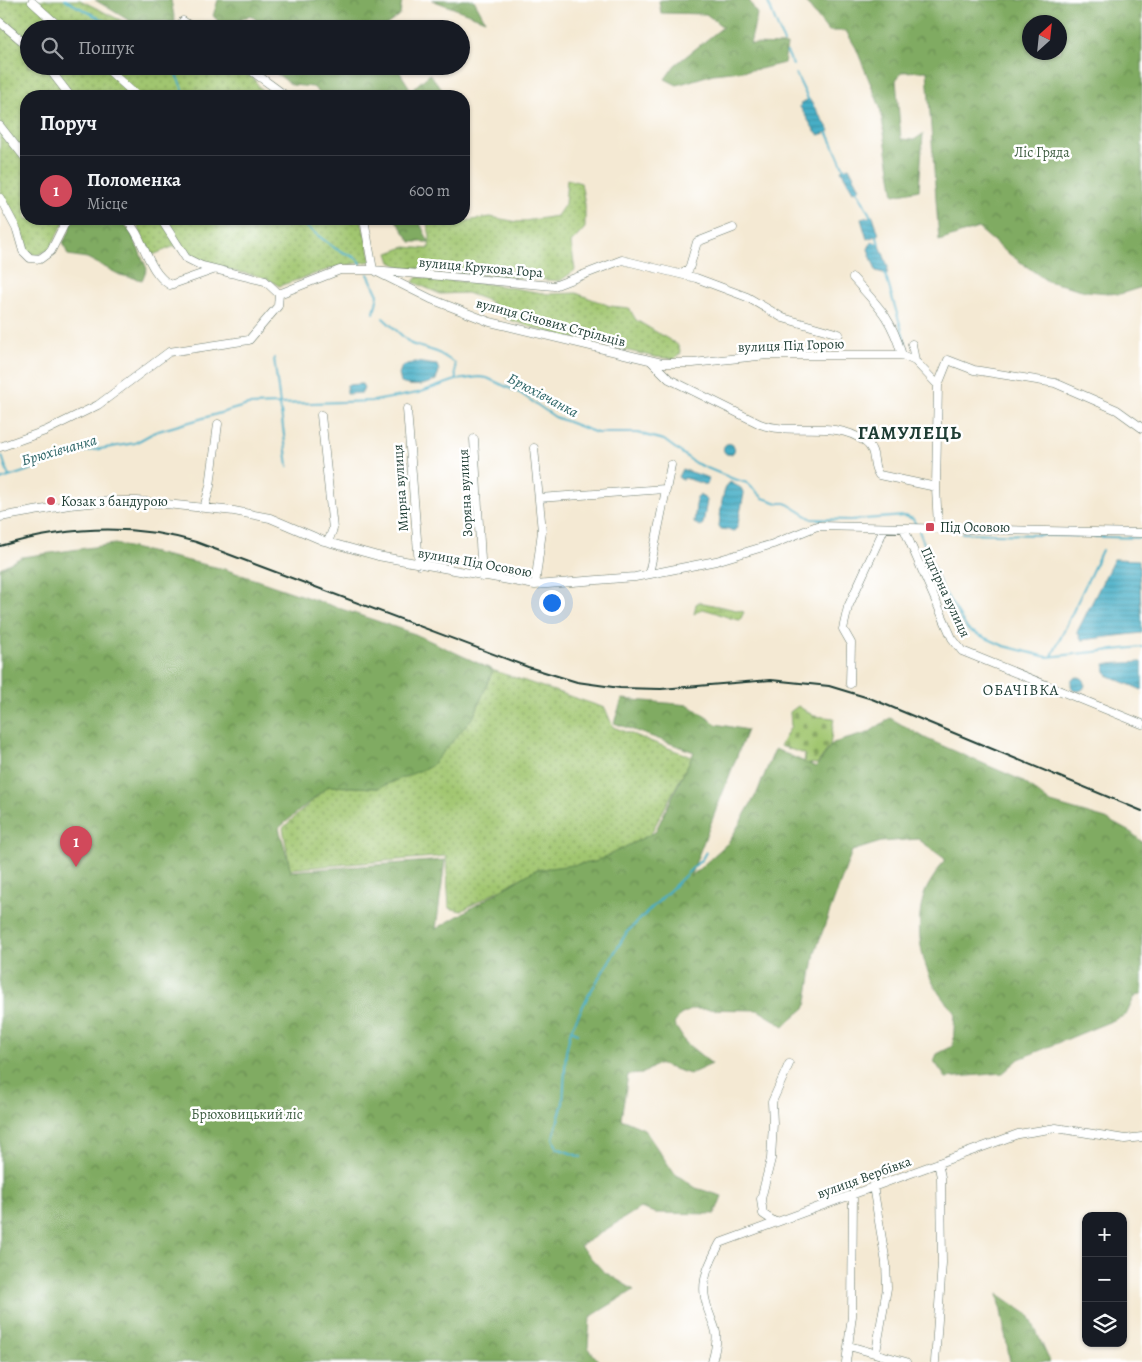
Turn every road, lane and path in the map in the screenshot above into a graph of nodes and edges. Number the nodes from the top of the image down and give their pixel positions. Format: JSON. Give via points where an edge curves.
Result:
{"nodes":[{"id":1,"x":32,"y":2,"type":"dead end"},
{"id":2,"x":52,"y":20,"type":"edge"},
{"id":3,"x":0,"y":22,"type":"edge"},
{"id":4,"x":20,"y":39,"type":"edge"},
{"id":5,"x":54,"y":75,"type":"edge"},
{"id":6,"x":114,"y":75,"type":"edge"},
{"id":7,"x":257,"y":75,"type":"edge"},
{"id":8,"x":65,"y":90,"type":"edge"},
{"id":9,"x":130,"y":90,"type":"edge"},
{"id":10,"x":278,"y":90,"type":"edge"},
{"id":11,"x":0,"y":126,"type":"edge"},
{"id":12,"x":20,"y":151,"type":"edge"},
{"id":13,"x":0,"y":198,"type":"edge"},
{"id":14,"x":64,"y":225,"type":"edge"},
{"id":15,"x":132,"y":225,"type":"edge"},
{"id":16,"x":169,"y":225,"type":"edge"},
{"id":17,"x":365,"y":225,"type":"edge"},
{"id":18,"x":733,"y":228,"type":"dead end"},
{"id":19,"x":215,"y":269,"type":"junction"},
{"id":20,"x":373,"y":270,"type":"junction"},
{"id":21,"x":681,"y":273,"type":"junction"},
{"id":22,"x":852,"y":278,"type":"dead end"},
{"id":23,"x":279,"y":294,"type":"junction"},
{"id":24,"x":839,"y":334,"type":"dead end"},
{"id":25,"x":912,"y":344,"type":"dead end"},
{"id":26,"x":902,"y":355,"type":"junction"},
{"id":27,"x":651,"y":361,"type":"junction"},
{"id":28,"x":915,"y":361,"type":"junction"},
{"id":29,"x":938,"y":385,"type":"junction"},
{"id":30,"x":407,"y":409,"type":"dead end"},
{"id":31,"x":321,"y":415,"type":"dead end"},
{"id":32,"x":218,"y":424,"type":"dead end"},
{"id":33,"x":1142,"y":428,"type":"edge"},
{"id":34,"x":474,"y":439,"type":"dead end"},
{"id":35,"x":0,"y":447,"type":"edge"},
{"id":36,"x":534,"y":448,"type":"dead end"},
{"id":37,"x":672,"y":465,"type":"dead end"},
{"id":38,"x":936,"y":487,"type":"junction"},
{"id":39,"x":666,"y":489,"type":"junction"},
{"id":40,"x":539,"y":498,"type":"junction"},
{"id":41,"x":204,"y":508,"type":"junction"},
{"id":42,"x":0,"y":517,"type":"edge"},
{"id":43,"x":938,"y":527,"type":"junction"},
{"id":44,"x":922,"y":528,"type":"joint"},
{"id":45,"x":884,"y":529,"type":"junction"},
{"id":46,"x":908,"y":529,"type":"junction"},
{"id":47,"x":1142,"y":533,"type":"edge"},
{"id":48,"x":328,"y":542,"type":"junction"},
{"id":49,"x":419,"y":565,"type":"junction"},
{"id":50,"x":649,"y":574,"type":"junction"},
{"id":51,"x":482,"y":577,"type":"junction"},
{"id":52,"x":535,"y":585,"type":"junction"},
{"id":53,"x":850,"y":684,"type":"dead end"},
{"id":54,"x":1142,"y":724,"type":"edge"},
{"id":55,"x":789,"y":1064,"type":"dead end"},
{"id":56,"x":1142,"y":1137,"type":"edge"},
{"id":57,"x":938,"y":1162,"type":"junction"},
{"id":58,"x":873,"y":1186,"type":"junction"},
{"id":59,"x":853,"y":1194,"type":"junction"},
{"id":60,"x":775,"y":1222,"type":"junction"},
{"id":61,"x":849,"y":1346,"type":"junction"},
{"id":62,"x":876,"y":1352,"type":"junction"},
{"id":63,"x":712,"y":1362,"type":"edge"},
{"id":64,"x":846,"y":1362,"type":"edge"},
{"id":65,"x":906,"y":1362,"type":"edge"},
{"id":66,"x":935,"y":1362,"type":"edge"}],
"edges":[{"from":1,"to":2,"type":"street"},
{"from":3,"to":4,"type":"street"},
{"from":5,"to":8,"type":"street"},
{"from":6,"to":9,"type":"street"},
{"from":7,"to":10,"type":"street"},
{"from":11,"to":12,"type":"street"},
{"from":13,"to":14,"type":"street","via":[[17,230],[23,251],[30,258],[40,259],[51,251]]},
{"from":15,"to":19,"type":"street","via":[[158,277],[170,284]]},
{"from":16,"to":19,"type":"street","via":[[186,258]]},
{"from":17,"to":20,"type":"street"},
{"from":18,"to":21,"type":"street","via":[[697,242],[689,270]]},
{"from":19,"to":23,"type":"street","via":[[265,281]]},
{"from":20,"to":21,"type":"street","name":"вулиця Крукова Гора","via":[[554,286],[622,260]]},
{"from":20,"to":23,"type":"street","name":"вулиця Січових Стрільців","via":[[340,270]]},
{"from":20,"to":27,"type":"street","name":"вулиця Січових Стрільців","via":[[431,299],[490,322]]},
{"from":21,"to":24,"type":"street","name":"вулиця Крукова Гора","via":[[748,297],[783,318]]},
{"from":22,"to":26,"type":"street","via":[[888,318]]},
{"from":23,"to":35,"type":"street","via":[[278,306],[249,340],[169,352],[98,405],[45,431]]},
{"from":25,"to":28,"type":"street"},
{"from":26,"to":27,"type":"street","name":"вулиця Під Горою","via":[[767,355],[693,363]]},
{"from":26,"to":28,"type":"street"},
{"from":27,"to":38,"type":"street","via":[[669,379],[772,429],[846,433],[864,440],[873,451],[874,467],[879,475]]},
{"from":28,"to":29,"type":"street"},
{"from":29,"to":33,"type":"street","via":[[948,360],[974,370],[1055,383],[1117,410]]},
{"from":29,"to":38,"type":"street"},
{"from":30,"to":49,"type":"street","name":"Мирна вулиця"},
{"from":31,"to":48,"type":"street","via":[[333,529]]},
{"from":32,"to":41,"type":"street"},
{"from":34,"to":51,"type":"street","name":"Зоряна вулиця"},
{"from":36,"to":40,"type":"street"},
{"from":37,"to":39,"type":"street"},
{"from":38,"to":43,"type":"street"},
{"from":39,"to":40,"type":"street"},
{"from":39,"to":50,"type":"street"},
{"from":40,"to":52,"type":"street","via":[[542,531]]},
{"from":41,"to":42,"type":"street","name":"вулиця Під Осовою","via":[[111,501]]},
{"from":41,"to":48,"type":"street","name":"вулиця Під Осовою","via":[[270,518]]},
{"from":43,"to":44,"type":"street","name":"Підгірна вулиця"},
{"from":43,"to":47,"type":"street","name":"Підгірна вулиця"},
{"from":44,"to":46,"type":"street","name":"вулиця Під Осовою"},
{"from":45,"to":46,"type":"street","name":"вулиця Під Осовою"},
{"from":45,"to":50,"type":"street","name":"вулиця Під Осовою","via":[[817,526],[727,559]]},
{"from":45,"to":53,"type":"street","via":[[848,606],[843,629],[851,643]]},
{"from":46,"to":54,"type":"street","name":"Підгірна вулиця","via":[[952,638],[962,652]]},
{"from":48,"to":49,"type":"street","name":"вулиця Під Осовою"},
{"from":49,"to":51,"type":"street","name":"вулиця Під Осовою"},
{"from":50,"to":52,"type":"street","name":"вулиця Під Осовою"},
{"from":51,"to":52,"type":"street","name":"вулиця Під Осовою"},
{"from":55,"to":60,"type":"street","via":[[772,1102],[771,1159],[761,1199],[763,1214]]},
{"from":56,"to":57,"type":"street","name":"вулиця Вербівка","via":[[1125,1139],[1056,1128],[1018,1134]]},
{"from":57,"to":58,"type":"street","name":"вулиця Вербівка"},
{"from":57,"to":66,"type":"street","via":[[942,1263]]},
{"from":58,"to":59,"type":"street","name":"вулиця Вербівка"},
{"from":58,"to":62,"type":"street","via":[[887,1288]]},
{"from":59,"to":60,"type":"street","name":"вулиця Вербівка"},
{"from":59,"to":61,"type":"street"},
{"from":60,"to":63,"type":"street","name":"вулиця Вербівка","via":[[720,1243],[710,1262],[704,1284],[705,1297],[717,1330],[718,1342]]},
{"from":61,"to":62,"type":"street"},
{"from":61,"to":64,"type":"street"},
{"from":62,"to":65,"type":"street"}]}
